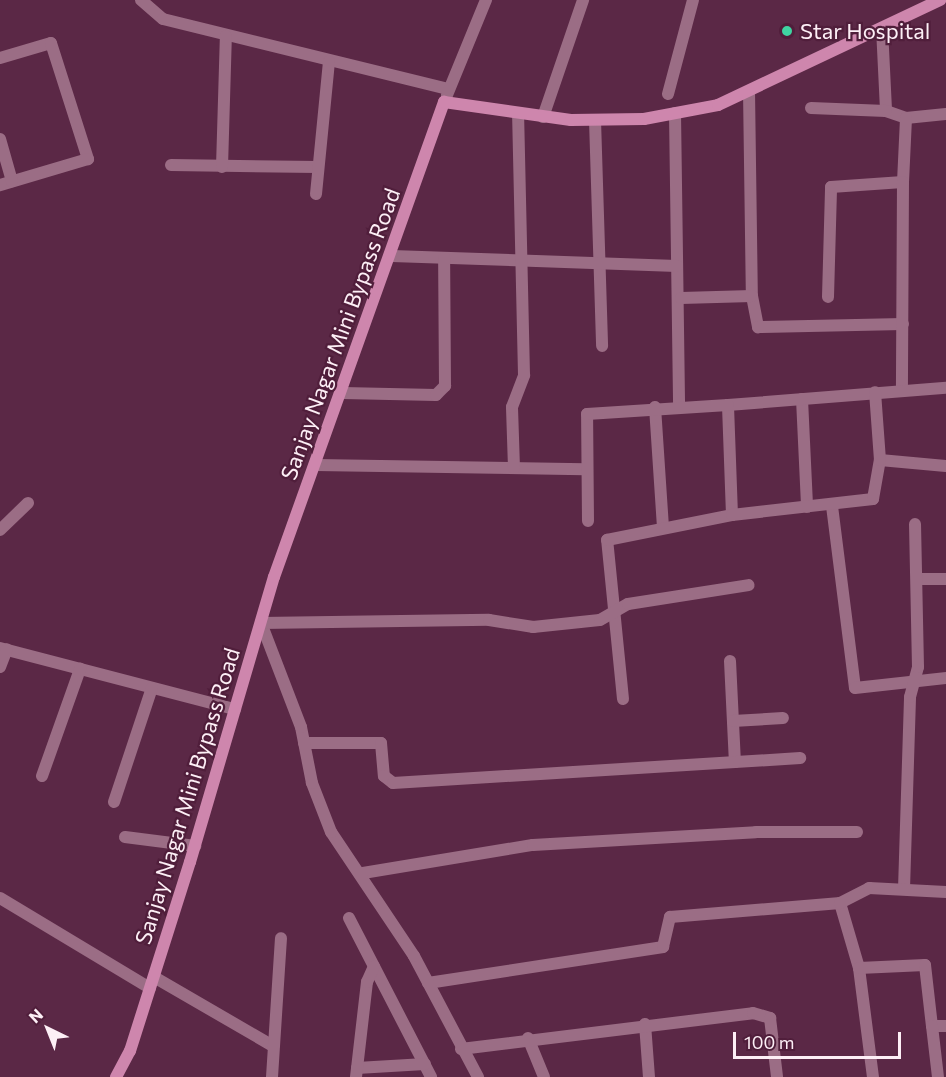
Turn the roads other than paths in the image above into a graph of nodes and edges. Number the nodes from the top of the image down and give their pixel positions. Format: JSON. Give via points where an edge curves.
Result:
{"nodes":[{"id":1,"x":141,"y":0,"type":"edge"},
{"id":2,"x":486,"y":0,"type":"edge"},
{"id":3,"x":583,"y":0,"type":"edge"},
{"id":4,"x":693,"y":0,"type":"edge"},
{"id":5,"x":940,"y":0,"type":"edge"},
{"id":6,"x":882,"y":28,"type":"junction"},
{"id":7,"x":226,"y":36,"type":"junction"},
{"id":8,"x":0,"y":58,"type":"edge"},
{"id":9,"x":329,"y":62,"type":"junction"},
{"id":10,"x":449,"y":89,"type":"junction"},
{"id":11,"x":749,"y":91,"type":"junction"},
{"id":12,"x":668,"y":94,"type":"dead end"},
{"id":13,"x":444,"y":102,"type":"junction"},
{"id":14,"x":811,"y":108,"type":"dead end"},
{"id":15,"x":886,"y":111,"type":"junction"},
{"id":16,"x":675,"y":113,"type":"junction"},
{"id":17,"x":518,"y":114,"type":"junction"},
{"id":18,"x":946,"y":114,"type":"edge"},
{"id":19,"x":543,"y":117,"type":"junction"},
{"id":20,"x":906,"y":118,"type":"junction"},
{"id":21,"x":595,"y":120,"type":"junction"},
{"id":22,"x":0,"y":139,"type":"edge"},
{"id":23,"x":171,"y":165,"type":"dead end"},
{"id":24,"x":222,"y":167,"type":"junction"},
{"id":25,"x":318,"y":167,"type":"junction"},
{"id":26,"x":903,"y":182,"type":"junction"},
{"id":27,"x":6,"y":183,"type":"edge"},
{"id":28,"x":316,"y":194,"type":"dead end"},
{"id":29,"x":392,"y":256,"type":"junction"},
{"id":30,"x":444,"y":258,"type":"junction"},
{"id":31,"x":522,"y":260,"type":"junction"},
{"id":32,"x":599,"y":262,"type":"junction"},
{"id":33,"x":677,"y":267,"type":"junction"},
{"id":34,"x":752,"y":296,"type":"junction"},
{"id":35,"x":828,"y":297,"type":"dead end"},
{"id":36,"x":681,"y":298,"type":"junction"},
{"id":37,"x":903,"y":324,"type":"junction"},
{"id":38,"x":602,"y":346,"type":"dead end"},
{"id":39,"x":902,"y":388,"type":"junction"},
{"id":40,"x":946,"y":388,"type":"edge"},
{"id":41,"x":875,"y":392,"type":"junction"},
{"id":42,"x":343,"y":393,"type":"junction"},
{"id":43,"x":802,"y":399,"type":"junction"},
{"id":44,"x":679,"y":405,"type":"junction"},
{"id":45,"x":728,"y":405,"type":"junction"},
{"id":46,"x":655,"y":407,"type":"junction"},
{"id":47,"x":880,"y":460,"type":"junction"},
{"id":48,"x":316,"y":465,"type":"junction"},
{"id":49,"x":946,"y":466,"type":"edge"},
{"id":50,"x":514,"y":468,"type":"junction"},
{"id":51,"x":585,"y":469,"type":"junction"},
{"id":52,"x":28,"y":503,"type":"dead end"},
{"id":53,"x":832,"y":506,"type":"junction"},
{"id":54,"x":807,"y":507,"type":"junction"},
{"id":55,"x":732,"y":515,"type":"junction"},
{"id":56,"x":588,"y":521,"type":"dead end"},
{"id":57,"x":915,"y":524,"type":"dead end"},
{"id":58,"x":663,"y":528,"type":"junction"},
{"id":59,"x":0,"y":530,"type":"edge"},
{"id":60,"x":918,"y":579,"type":"junction"},
{"id":61,"x":946,"y":579,"type":"edge"},
{"id":62,"x":749,"y":585,"type":"dead end"},
{"id":63,"x":615,"y":612,"type":"junction"},
{"id":64,"x":261,"y":622,"type":"junction"},
{"id":65,"x":3,"y":648,"type":"edge"},
{"id":66,"x":730,"y":661,"type":"dead end"},
{"id":67,"x":0,"y":668,"type":"edge"},
{"id":68,"x":80,"y":669,"type":"junction"},
{"id":69,"x":946,"y":678,"type":"edge"},
{"id":70,"x":913,"y":682,"type":"junction"},
{"id":71,"x":152,"y":688,"type":"junction"},
{"id":72,"x":623,"y":699,"type":"dead end"},
{"id":73,"x":235,"y":709,"type":"junction"},
{"id":74,"x":783,"y":718,"type":"dead end"},
{"id":75,"x":733,"y":721,"type":"junction"},
{"id":76,"x":304,"y":743,"type":"junction"},
{"id":77,"x":800,"y":758,"type":"dead end"},
{"id":78,"x":735,"y":762,"type":"junction"},
{"id":79,"x":42,"y":776,"type":"dead end"},
{"id":80,"x":114,"y":802,"type":"dead end"},
{"id":81,"x":857,"y":832,"type":"dead end"},
{"id":82,"x":125,"y":837,"type":"dead end"},
{"id":83,"x":195,"y":846,"type":"junction"},
{"id":84,"x":363,"y":873,"type":"junction"},
{"id":85,"x":904,"y":889,"type":"junction"},
{"id":86,"x":946,"y":892,"type":"edge"},
{"id":87,"x":0,"y":898,"type":"edge"},
{"id":88,"x":840,"y":903,"type":"junction"},
{"id":89,"x":349,"y":918,"type":"dead end"},
{"id":90,"x":281,"y":938,"type":"dead end"},
{"id":91,"x":374,"y":966,"type":"junction"},
{"id":92,"x":858,"y":968,"type":"junction"},
{"id":93,"x":152,"y":983,"type":"junction"},
{"id":94,"x":428,"y":983,"type":"junction"},
{"id":95,"x":645,"y":1023,"type":"junction"},
{"id":96,"x":932,"y":1026,"type":"junction"},
{"id":97,"x":946,"y":1026,"type":"edge"},
{"id":98,"x":528,"y":1038,"type":"junction"},
{"id":99,"x":273,"y":1046,"type":"junction"},
{"id":100,"x":461,"y":1049,"type":"junction"},
{"id":101,"x":425,"y":1064,"type":"junction"},
{"id":102,"x":356,"y":1073,"type":"edge"},
{"id":103,"x":116,"y":1077,"type":"edge"},
{"id":104,"x":272,"y":1077,"type":"edge"},
{"id":105,"x":431,"y":1077,"type":"edge"},
{"id":106,"x":478,"y":1077,"type":"edge"},
{"id":107,"x":544,"y":1077,"type":"edge"},
{"id":108,"x":649,"y":1077,"type":"edge"},
{"id":109,"x":777,"y":1077,"type":"edge"},
{"id":110,"x":873,"y":1077,"type":"edge"},
{"id":111,"x":938,"y":1077,"type":"edge"}],
"edges":[{"from":1,"to":7,"type":"street","via":[[163,19]]},
{"from":2,"to":10,"type":"street"},
{"from":3,"to":19,"type":"street"},
{"from":4,"to":12,"type":"street"},
{"from":5,"to":6,"type":"street"},
{"from":6,"to":11,"type":"street"},
{"from":6,"to":15,"type":"street"},
{"from":7,"to":9,"type":"street"},
{"from":7,"to":24,"type":"street"},
{"from":8,"to":27,"type":"street","via":[[51,43],[88,159]]},
{"from":9,"to":10,"type":"street"},
{"from":9,"to":25,"type":"street"},
{"from":10,"to":13,"type":"street"},
{"from":11,"to":16,"type":"street","via":[[718,105]]},
{"from":11,"to":34,"type":"street"},
{"from":13,"to":17,"type":"street"},
{"from":13,"to":29,"type":"street","name":"Sanjay Nagar Mini Bypass Road"},
{"from":14,"to":15,"type":"street"},
{"from":15,"to":20,"type":"street"},
{"from":16,"to":21,"type":"street"},
{"from":16,"to":33,"type":"street"},
{"from":17,"to":19,"type":"street"},
{"from":17,"to":31,"type":"street"},
{"from":18,"to":20,"type":"street"},
{"from":19,"to":21,"type":"street"},
{"from":20,"to":26,"type":"street"},
{"from":21,"to":32,"type":"street"},
{"from":22,"to":27,"type":"street"},
{"from":23,"to":24,"type":"street"},
{"from":24,"to":25,"type":"street"},
{"from":25,"to":28,"type":"street"},
{"from":26,"to":35,"type":"street","via":[[831,187]]},
{"from":26,"to":37,"type":"street"},
{"from":29,"to":30,"type":"street"},
{"from":29,"to":42,"type":"street","name":"Sanjay Nagar Mini Bypass Road"},
{"from":30,"to":31,"type":"street"},
{"from":30,"to":42,"type":"street","via":[[445,386],[436,395]]},
{"from":31,"to":32,"type":"street"},
{"from":31,"to":50,"type":"street","via":[[524,375],[512,407]]},
{"from":32,"to":33,"type":"street"},
{"from":32,"to":38,"type":"street"},
{"from":33,"to":36,"type":"street"},
{"from":34,"to":36,"type":"street"},
{"from":34,"to":37,"type":"street","via":[[758,327]]},
{"from":36,"to":44,"type":"street"},
{"from":37,"to":39,"type":"street"},
{"from":39,"to":40,"type":"street"},
{"from":39,"to":41,"type":"street"},
{"from":41,"to":43,"type":"street"},
{"from":41,"to":47,"type":"street"},
{"from":42,"to":48,"type":"street","name":"Sanjay Nagar Mini Bypass Road"},
{"from":43,"to":45,"type":"street"},
{"from":43,"to":54,"type":"street"},
{"from":44,"to":45,"type":"street"},
{"from":44,"to":46,"type":"street"},
{"from":45,"to":55,"type":"street"},
{"from":46,"to":51,"type":"street","via":[[587,414]]},
{"from":46,"to":58,"type":"street"},
{"from":47,"to":49,"type":"street"},
{"from":47,"to":53,"type":"street","via":[[873,499]]},
{"from":48,"to":50,"type":"street"},
{"from":48,"to":64,"type":"street","name":"Sanjay Nagar Mini Bypass Road"},
{"from":50,"to":51,"type":"street"},
{"from":51,"to":56,"type":"street"},
{"from":52,"to":59,"type":"street"},
{"from":53,"to":54,"type":"street"},
{"from":53,"to":70,"type":"street","via":[[855,688]]},
{"from":54,"to":55,"type":"street"},
{"from":55,"to":58,"type":"street"},
{"from":57,"to":60,"type":"street"},
{"from":58,"to":63,"type":"street","via":[[607,540]]},
{"from":60,"to":61,"type":"street"},
{"from":60,"to":70,"type":"street","via":[[918,667]]},
{"from":62,"to":63,"type":"street","via":[[628,604]]},
{"from":63,"to":64,"type":"street","via":[[600,620],[533,627],[489,620]]},
{"from":63,"to":72,"type":"street"},
{"from":64,"to":73,"type":"street","name":"Sanjay Nagar Mini Bypass Road"},
{"from":64,"to":76,"type":"street"},
{"from":65,"to":67,"type":"street"},
{"from":65,"to":68,"type":"street"},
{"from":66,"to":75,"type":"street"},
{"from":68,"to":71,"type":"street"},
{"from":68,"to":79,"type":"street"},
{"from":69,"to":70,"type":"street"},
{"from":70,"to":85,"type":"street"},
{"from":71,"to":73,"type":"street"},
{"from":71,"to":80,"type":"street"},
{"from":73,"to":83,"type":"street","name":"Sanjay Nagar Mini Bypass Road"},
{"from":74,"to":75,"type":"street"},
{"from":75,"to":78,"type":"street"},
{"from":76,"to":78,"type":"street","via":[[381,743],[384,776],[393,783]]},
{"from":76,"to":84,"type":"street","via":[[331,832]]},
{"from":77,"to":78,"type":"street"},
{"from":81,"to":84,"type":"street","via":[[756,832],[533,845]]},
{"from":82,"to":83,"type":"street"},
{"from":83,"to":93,"type":"street","name":"Sanjay Nagar Mini Bypass Road"},
{"from":84,"to":94,"type":"street"},
{"from":85,"to":86,"type":"street"},
{"from":85,"to":88,"type":"street","via":[[869,888]]},
{"from":87,"to":93,"type":"street"},
{"from":88,"to":92,"type":"street"},
{"from":88,"to":94,"type":"street","via":[[670,916],[663,947]]},
{"from":89,"to":91,"type":"street"},
{"from":90,"to":99,"type":"street"},
{"from":91,"to":101,"type":"street"},
{"from":91,"to":102,"type":"street","via":[[367,982]]},
{"from":92,"to":96,"type":"street","via":[[925,965]]},
{"from":92,"to":110,"type":"street"},
{"from":93,"to":99,"type":"street"},
{"from":93,"to":103,"type":"street","name":"Sanjay Nagar Mini Bypass Road"},
{"from":94,"to":100,"type":"street"},
{"from":95,"to":98,"type":"street"},
{"from":95,"to":108,"type":"street"},
{"from":95,"to":109,"type":"street","via":[[753,1013],[770,1018]]},
{"from":96,"to":97,"type":"street"},
{"from":96,"to":111,"type":"street"},
{"from":98,"to":100,"type":"street"},
{"from":98,"to":107,"type":"street"},
{"from":99,"to":104,"type":"street"},
{"from":100,"to":106,"type":"street"},
{"from":101,"to":102,"type":"street"},
{"from":101,"to":105,"type":"street"}]}
